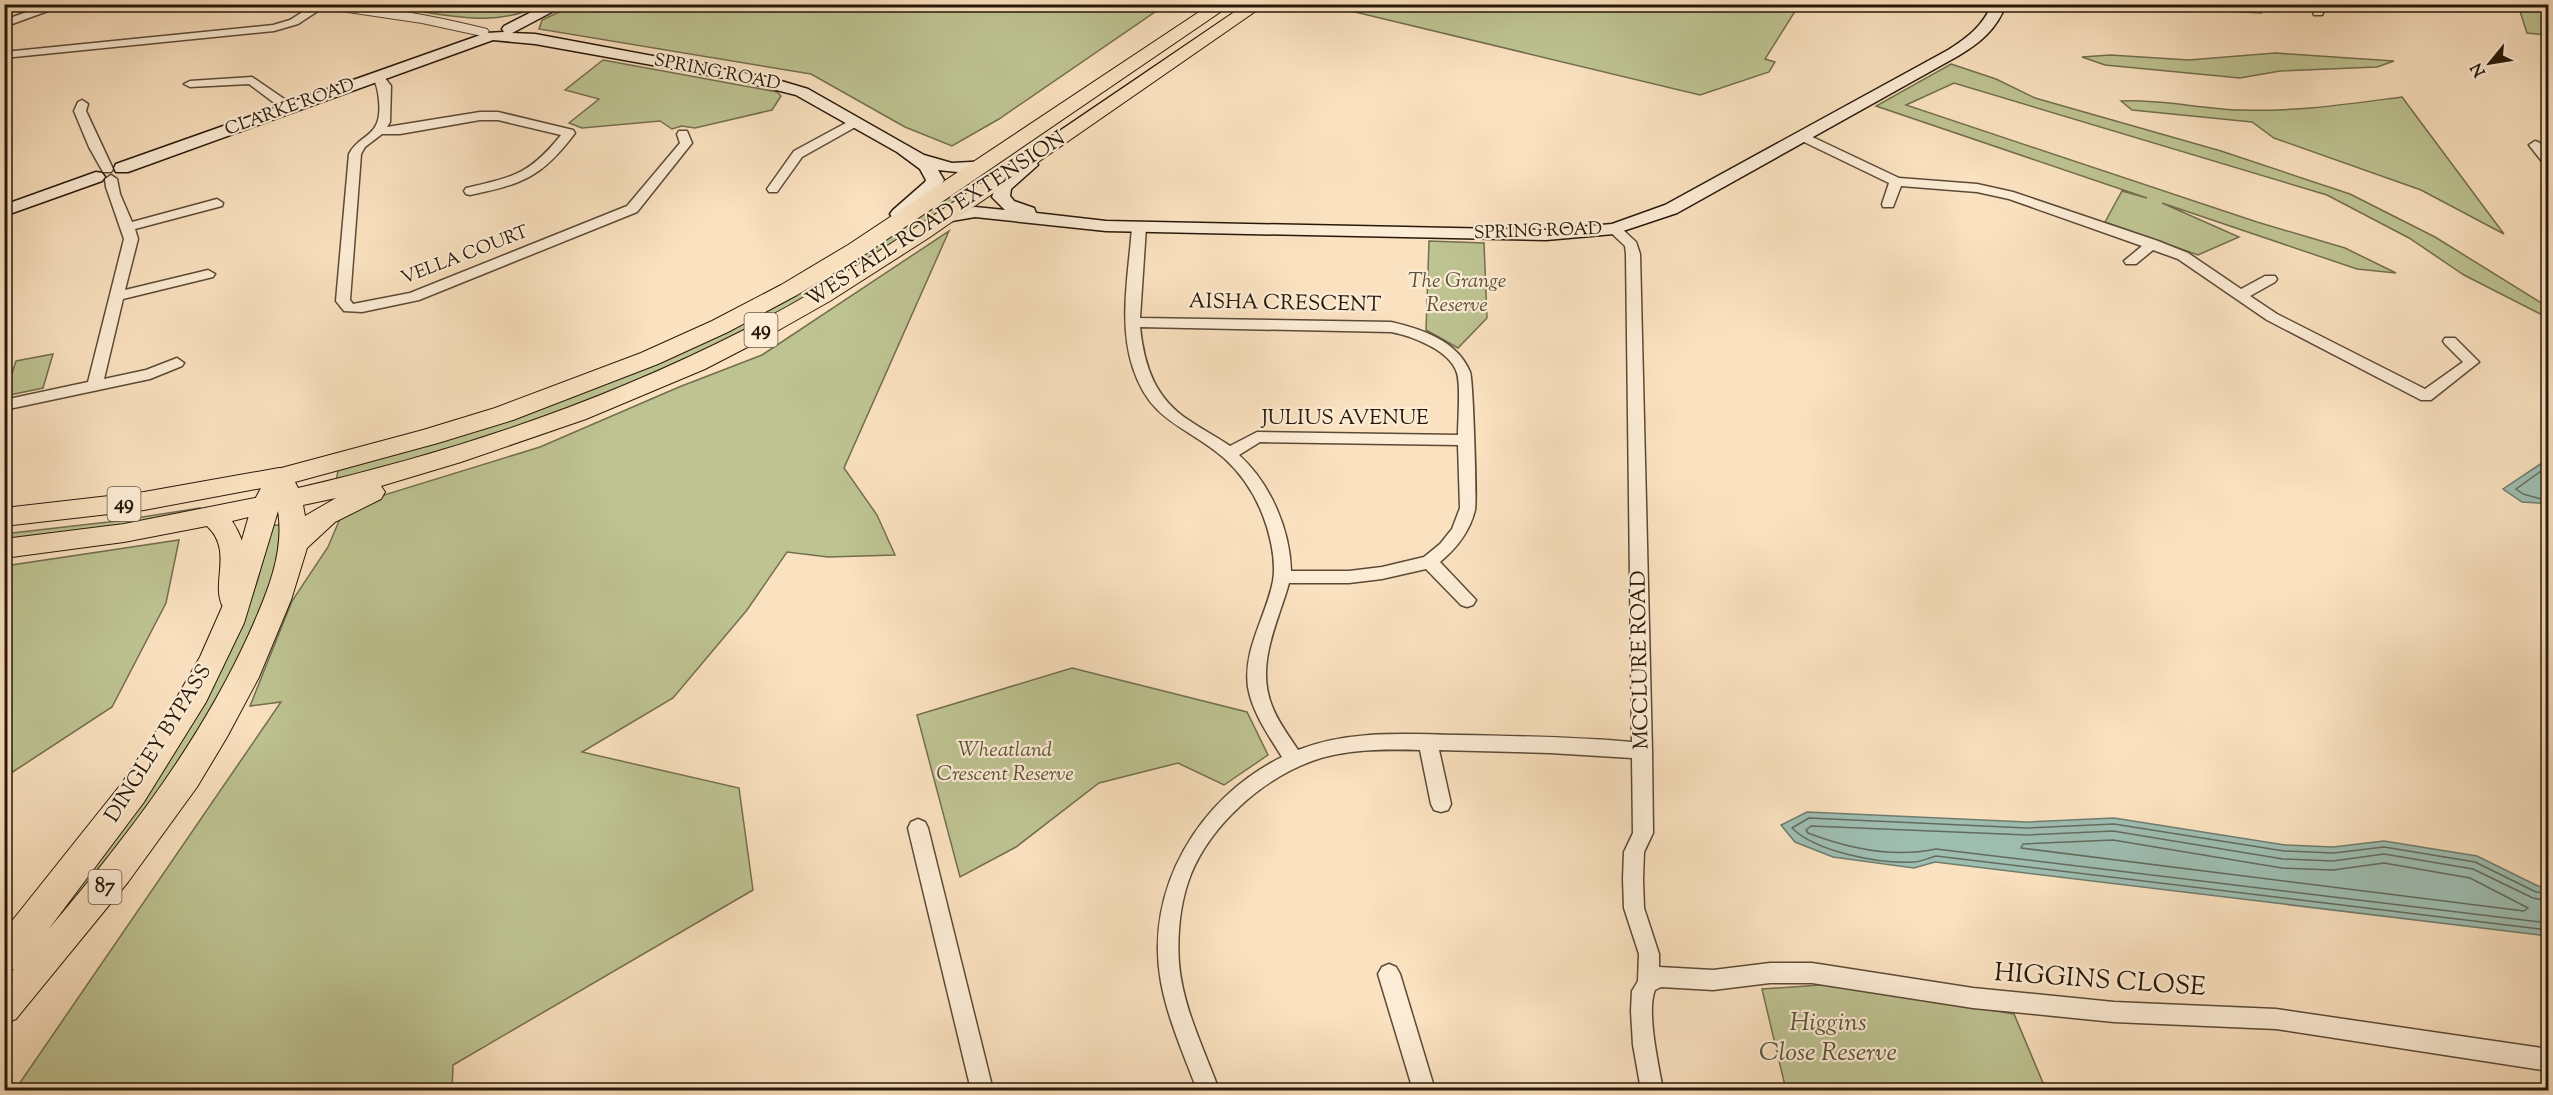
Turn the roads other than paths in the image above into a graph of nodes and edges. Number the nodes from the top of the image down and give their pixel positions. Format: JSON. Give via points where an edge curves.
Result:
{"nodes":[{"id":1,"x":62,"y":4,"type":"edge"},
{"id":2,"x":560,"y":4,"type":"edge"},
{"id":3,"x":1224,"y":4,"type":"edge"},
{"id":4,"x":1258,"y":4,"type":"edge"},
{"id":5,"x":1999,"y":4,"type":"edge"},
{"id":6,"x":321,"y":5,"type":"edge"},
{"id":7,"x":4,"y":24,"type":"edge"},
{"id":8,"x":495,"y":31,"type":"junction"},
{"id":9,"x":4,"y":55,"type":"edge"},
{"id":10,"x":378,"y":76,"type":"junction"},
{"id":11,"x":190,"y":84,"type":"dead end"},
{"id":12,"x":82,"y":104,"type":"dead end"},
{"id":13,"x":289,"y":108,"type":"junction"},
{"id":14,"x":855,"y":122,"type":"junction"},
{"id":15,"x":379,"y":131,"type":"junction"},
{"id":16,"x":1069,"y":133,"type":"junction"},
{"id":17,"x":683,"y":134,"type":"dead end"},
{"id":18,"x":1804,"y":137,"type":"junction"},
{"id":19,"x":2535,"y":145,"type":"dead end"},
{"id":20,"x":919,"y":159,"type":"junction"},
{"id":21,"x":2548,"y":160,"type":"edge"},
{"id":22,"x":983,"y":165,"type":"junction"},
{"id":23,"x":109,"y":173,"type":"junction"},
{"id":24,"x":1896,"y":182,"type":"junction"},
{"id":25,"x":773,"y":189,"type":"dead end"},
{"id":26,"x":470,"y":191,"type":"dead end"},
{"id":27,"x":217,"y":204,"type":"dead end"},
{"id":28,"x":1888,"y":204,"type":"dead end"},
{"id":29,"x":4,"y":211,"type":"edge"},
{"id":30,"x":946,"y":217,"type":"junction"},
{"id":31,"x":1082,"y":224,"type":"junction"},
{"id":32,"x":129,"y":227,"type":"junction"},
{"id":33,"x":1139,"y":227,"type":"junction"},
{"id":34,"x":1614,"y":229,"type":"junction"},
{"id":35,"x":2153,"y":244,"type":"junction"},
{"id":36,"x":2131,"y":261,"type":"dead end"},
{"id":37,"x":208,"y":274,"type":"dead end"},
{"id":38,"x":2270,"y":279,"type":"dead end"},
{"id":39,"x":808,"y":280,"type":"junction"},
{"id":40,"x":2241,"y":295,"type":"junction"},
{"id":41,"x":118,"y":296,"type":"junction"},
{"id":42,"x":1133,"y":322,"type":"junction"},
{"id":43,"x":2450,"y":341,"type":"dead end"},
{"id":44,"x":177,"y":363,"type":"dead end"},
{"id":45,"x":95,"y":385,"type":"junction"},
{"id":46,"x":4,"y":405,"type":"edge"},
{"id":47,"x":563,"y":417,"type":"junction"},
{"id":48,"x":1466,"y":440,"type":"junction"},
{"id":49,"x":1228,"y":454,"type":"junction"},
{"id":50,"x":278,"y":490,"type":"junction"},
{"id":51,"x":4,"y":517,"type":"edge"},
{"id":52,"x":213,"y":517,"type":"junction"},
{"id":53,"x":4,"y":549,"type":"edge"},
{"id":54,"x":291,"y":553,"type":"junction"},
{"id":55,"x":1429,"y":562,"type":"junction"},
{"id":56,"x":1283,"y":577,"type":"junction"},
{"id":57,"x":1467,"y":600,"type":"dead end"},
{"id":58,"x":231,"y":622,"type":"junction"},
{"id":59,"x":1428,"y":742,"type":"junction"},
{"id":60,"x":1642,"y":751,"type":"junction"},
{"id":61,"x":1293,"y":759,"type":"junction"},
{"id":62,"x":1441,"y":804,"type":"dead end"},
{"id":63,"x":918,"y":828,"type":"dead end"},
{"id":64,"x":4,"y":957,"type":"edge"},
{"id":65,"x":1389,"y":974,"type":"dead end"},
{"id":66,"x":1648,"y":983,"type":"junction"},
{"id":67,"x":4,"y":1007,"type":"edge"},
{"id":68,"x":2548,"y":1060,"type":"edge"},
{"id":69,"x":982,"y":1090,"type":"edge"},
{"id":70,"x":1208,"y":1090,"type":"edge"},
{"id":71,"x":1424,"y":1090,"type":"edge"},
{"id":72,"x":1652,"y":1090,"type":"edge"}],
"edges":[{"from":1,"to":7,"type":"street"},
{"from":2,"to":8,"type":"main road","name":"CLARKE ROAD"},
{"from":3,"to":22,"type":"highway","name":"WESTALL ROAD EXTENSION","number":"49"},
{"from":4,"to":16,"type":"highway","name":"WESTALL ROAD EXTENSION","number":"49"},
{"from":5,"to":18,"type":"main road","name":"SPRING ROAD","via":[[1994,19],[1979,36]]},
{"from":6,"to":8,"type":"street","name":"SPRING ROAD"},
{"from":6,"to":9,"type":"street","via":[[294,22],[274,28]]},
{"from":8,"to":10,"type":"main road","name":"CLARKE ROAD"},
{"from":8,"to":14,"type":"main road","name":"SPRING ROAD","via":[[765,81],[802,92]]},
{"from":10,"to":13,"type":"main road","name":"CLARKE ROAD"},
{"from":10,"to":15,"type":"street","via":[[385,86],[384,122]]},
{"from":11,"to":13,"type":"street","via":[[252,80]]},
{"from":12,"to":23,"type":"street","via":[[83,120]]},
{"from":13,"to":23,"type":"main road","name":"CLARKE ROAD"},
{"from":14,"to":20,"type":"main road","name":"SPRING ROAD"},
{"from":14,"to":25,"type":"street","via":[[798,154]]},
{"from":15,"to":17,"type":"street","name":"VELLA COURT","via":[[360,145],[355,154],[343,301],[349,308],[414,297],[632,209],[686,143]]},
{"from":15,"to":26,"type":"street","via":[[498,116],[569,133],[542,165],[527,174]]},
{"from":16,"to":30,"type":"highway","name":"WESTALL ROAD EXTENSION","number":"49"},
{"from":16,"to":31,"type":"main road","name":"SPRING ROAD","via":[[1010,181],[1000,197],[1014,208]]},
{"from":18,"to":24,"type":"street"},
{"from":18,"to":34,"type":"main road","name":"SPRING ROAD","via":[[1671,209]]},
{"from":19,"to":21,"type":"street"},
{"from":20,"to":22,"type":"main road","name":"SPRING ROAD","via":[[951,169]]},
{"from":20,"to":39,"type":"main road","name":"SPRING ROAD","via":[[935,181],[909,208]]},
{"from":22,"to":39,"type":"highway","name":"WESTALL ROAD EXTENSION","number":"49"},
{"from":23,"to":29,"type":"main road","name":"CLARKE ROAD"},
{"from":23,"to":32,"type":"street","via":[[111,188]]},
{"from":24,"to":28,"type":"street"},
{"from":24,"to":35,"type":"street","via":[[1977,183]]},
{"from":27,"to":32,"type":"street"},
{"from":30,"to":31,"type":"main road","name":"SPRING ROAD","via":[[975,212]]},
{"from":30,"to":47,"type":"highway","name":"WESTALL ROAD EXTENSION","number":"49","via":[[850,280],[751,336],[651,383]]},
{"from":31,"to":33,"type":"main road","name":"SPRING ROAD"},
{"from":32,"to":41,"type":"street","via":[[130,250]]},
{"from":33,"to":34,"type":"main road","name":"SPRING ROAD","via":[[1546,235]]},
{"from":33,"to":42,"type":"street"},
{"from":34,"to":60,"type":"street","name":"MCCLURE ROAD","via":[[1631,245],[1633,254]]},
{"from":35,"to":36,"type":"street"},
{"from":35,"to":40,"type":"street","via":[[2183,256]]},
{"from":37,"to":41,"type":"street"},
{"from":38,"to":40,"type":"street"},
{"from":39,"to":50,"type":"highway","name":"WESTALL ROAD EXTENSION","number":"49","via":[[692,341],[547,399]]},
{"from":40,"to":43,"type":"street","via":[[2272,317],[2426,396],[2472,362]]},
{"from":41,"to":45,"type":"street"},
{"from":42,"to":48,"type":"street","name":"AISHA CRESCENT","via":[[1391,327],[1415,331],[1438,343],[1456,359],[1464,373]]},
{"from":42,"to":49,"type":"street","via":[[1147,386],[1184,427]]},
{"from":44,"to":45,"type":"street","via":[[150,374]]},
{"from":45,"to":46,"type":"street"},
{"from":47,"to":50,"type":"highway","name":"WESTALL ROAD EXTENSION","number":"49","via":[[442,458]]},
{"from":47,"to":54,"type":"highway","via":[[504,446],[343,505],[311,524]]},
{"from":48,"to":49,"type":"street","name":"JULIUS AVENUE","via":[[1257,437]]},
{"from":48,"to":55,"type":"street","name":"AISHA CRESCENT","via":[[1468,508],[1459,531]]},
{"from":49,"to":56,"type":"street","via":[[1249,475],[1268,505],[1279,540]]},
{"from":50,"to":51,"type":"main road","name":"WESTALL ROAD EXTENSION","number":"49"},
{"from":50,"to":52,"type":"main road","name":"WESTALL ROAD EXTENSION","number":"49"},
{"from":50,"to":54,"type":"highway","name":"DINGLEY BYPASS","number":"87","via":[[293,525]]},
{"from":50,"to":58,"type":"highway","name":"DINGLEY BYPASS","number":"87"},
{"from":52,"to":53,"type":"main road","name":"WESTALL ROAD EXTENSION","number":"49"},
{"from":52,"to":58,"type":"main road","via":[[223,528],[234,555]]},
{"from":54,"to":67,"type":"highway","name":"DINGLEY BYPASS","number":"87","via":[[261,639],[198,761],[158,820]]},
{"from":55,"to":56,"type":"street","name":"AISHA CRESCENT","via":[[1349,577]]},
{"from":55,"to":57,"type":"street"},
{"from":56,"to":61,"type":"street","via":[[1257,653],[1257,688]]},
{"from":58,"to":64,"type":"highway","name":"DINGLEY BYPASS","number":"87","via":[[186,709],[122,811]]},
{"from":59,"to":60,"type":"street","via":[[1568,744]]},
{"from":59,"to":61,"type":"street","via":[[1380,741],[1335,747]]},
{"from":59,"to":62,"type":"street"},
{"from":60,"to":66,"type":"street","name":"MCCLURE ROAD","via":[[1644,833],[1634,852],[1632,873],[1634,909],[1649,954]]},
{"from":61,"to":70,"type":"street","via":[[1237,797],[1207,830],[1188,858],[1170,905],[1168,951],[1172,982]]},
{"from":63,"to":69,"type":"street"},
{"from":65,"to":71,"type":"street"},
{"from":66,"to":68,"type":"street","name":"HIGGINS CLOSE","via":[[1659,977],[1713,980],[1812,973],[1973,998],[2114,1012],[2276,1019]]},
{"from":66,"to":72,"type":"street","name":"MCCLURE ROAD","via":[[1643,991],[1642,1011]]}]}
